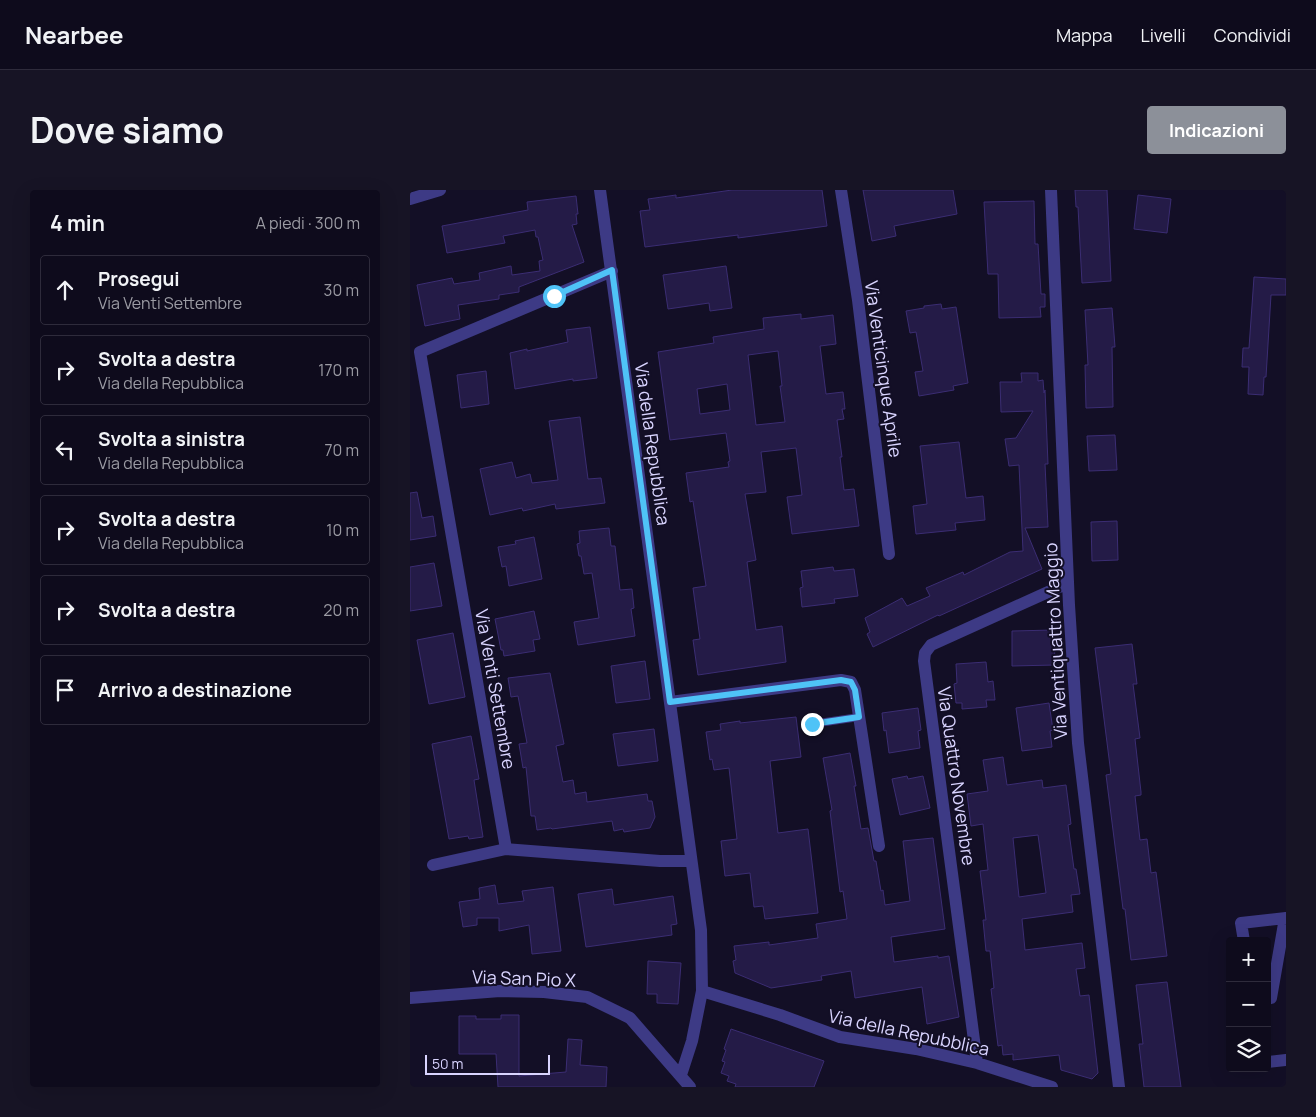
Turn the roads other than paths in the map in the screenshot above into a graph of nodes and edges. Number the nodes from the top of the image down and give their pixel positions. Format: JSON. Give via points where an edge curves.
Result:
{"nodes":[{"id":1,"x":440,"y":190,"type":"edge"},
{"id":2,"x":600,"y":190,"type":"edge"},
{"id":3,"x":841,"y":190,"type":"edge"},
{"id":4,"x":1051,"y":190,"type":"edge"},
{"id":5,"x":410,"y":199,"type":"edge"},
{"id":6,"x":612,"y":270,"type":"junction"},
{"id":7,"x":415,"y":353,"type":"edge"},
{"id":8,"x":889,"y":554,"type":"dead end"},
{"id":9,"x":1068,"y":583,"type":"junction"},
{"id":10,"x":670,"y":702,"type":"junction"},
{"id":11,"x":859,"y":717,"type":"junction"},
{"id":12,"x":812,"y":724,"type":"dead end"},
{"id":13,"x":879,"y":846,"type":"dead end"},
{"id":14,"x":506,"y":849,"type":"junction"},
{"id":15,"x":691,"y":861,"type":"junction"},
{"id":16,"x":433,"y":865,"type":"dead end"},
{"id":17,"x":1285,"y":918,"type":"edge"},
{"id":18,"x":1244,"y":937,"type":"edge"},
{"id":19,"x":702,"y":991,"type":"junction"},
{"id":20,"x":410,"y":998,"type":"edge"},
{"id":21,"x":1271,"y":998,"type":"edge"},
{"id":22,"x":1286,"y":1060,"type":"edge"},
{"id":23,"x":1271,"y":1062,"type":"edge"},
{"id":24,"x":977,"y":1063,"type":"junction"},
{"id":25,"x":681,"y":1076,"type":"junction"},
{"id":26,"x":690,"y":1087,"type":"edge"},
{"id":27,"x":1052,"y":1087,"type":"edge"},
{"id":28,"x":1120,"y":1087,"type":"edge"}],
"edges":[{"from":1,"to":5,"type":"street"},
{"from":2,"to":6,"type":"street","name":"Via della Repubblica"},
{"from":3,"to":8,"type":"street","name":"Via Venticinque Aprile"},
{"from":4,"to":9,"type":"street","name":"Via Ventiquattro Maggio"},
{"from":6,"to":7,"type":"street","name":"Via Venti Settembre"},
{"from":6,"to":10,"type":"street","name":"Via della Repubblica"},
{"from":7,"to":14,"type":"street","name":"Via Venti Settembre"},
{"from":9,"to":24,"type":"street","name":"Via Quattro Novembre","via":[[931,645],[924,653]]},
{"from":9,"to":28,"type":"street","name":"Via Ventiquattro Maggio","via":[[1078,743]]},
{"from":10,"to":11,"type":"street","via":[[841,680],[851,682],[855,690]]},
{"from":10,"to":15,"type":"street","name":"Via della Repubblica"},
{"from":11,"to":12,"type":"lane"},
{"from":11,"to":13,"type":"street"},
{"from":14,"to":15,"type":"street"},
{"from":14,"to":16,"type":"street"},
{"from":15,"to":19,"type":"street","name":"Via della Repubblica","via":[[701,930]]},
{"from":17,"to":18,"type":"street","via":[[1242,923]]},
{"from":17,"to":21,"type":"street"},
{"from":19,"to":24,"type":"street","name":"Via della Repubblica","via":[[840,1038],[916,1049]]},
{"from":19,"to":25,"type":"street","name":"Via della Repubblica"},
{"from":20,"to":25,"type":"street","name":"Via San Pio X","via":[[500,991],[587,997],[630,1018]]},
{"from":22,"to":23,"type":"street"},
{"from":24,"to":27,"type":"street","name":"Via della Repubblica"},
{"from":25,"to":26,"type":"street","name":"Via San Pio X"}]}
